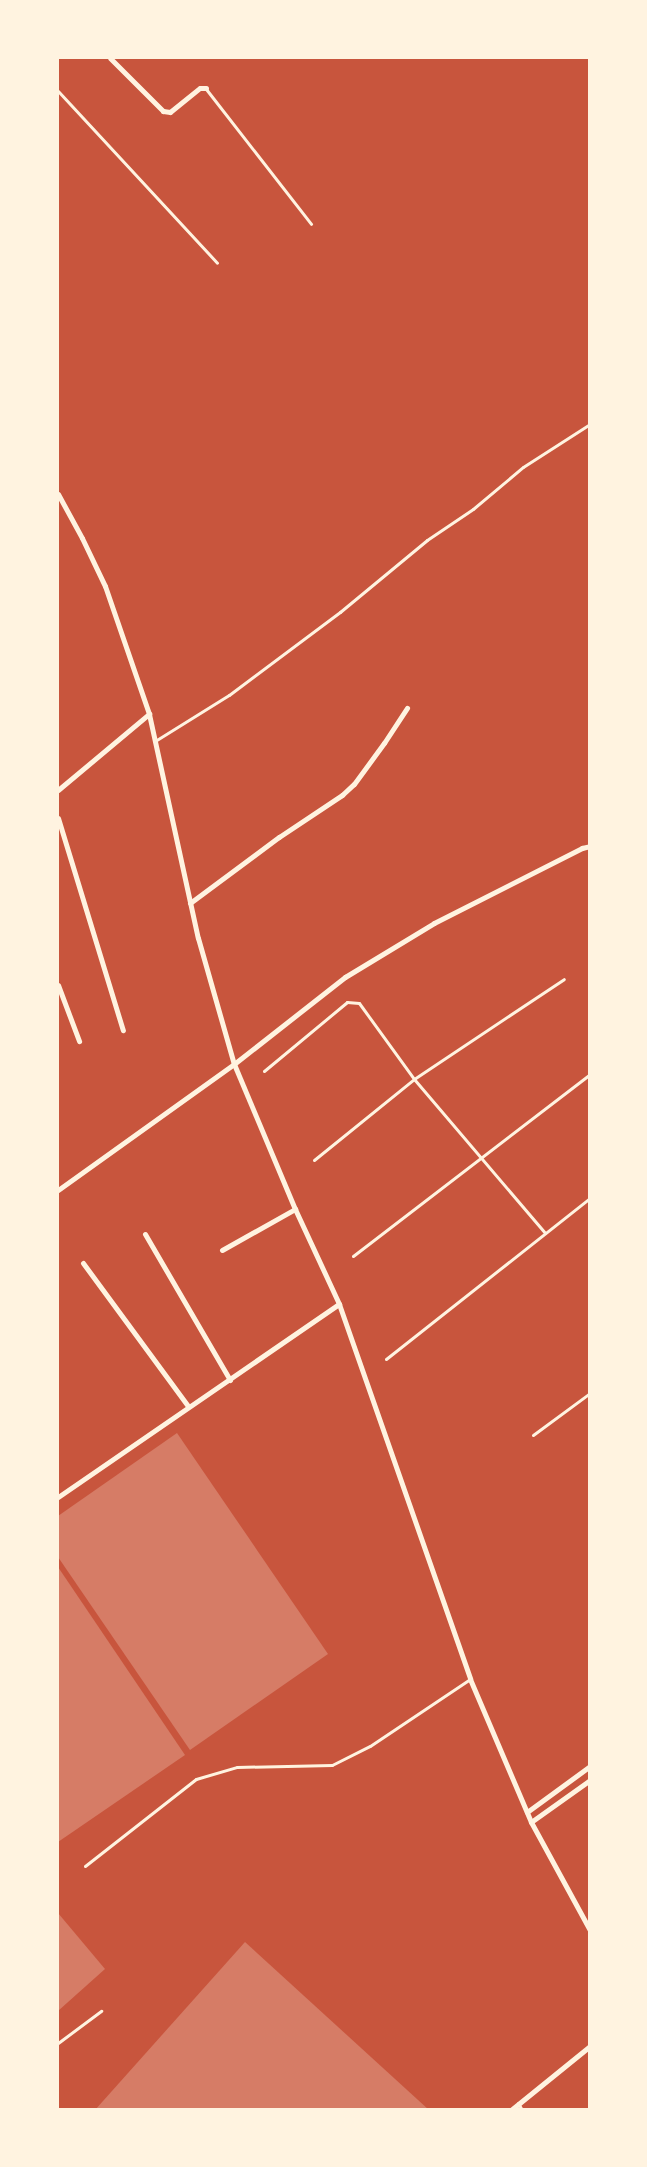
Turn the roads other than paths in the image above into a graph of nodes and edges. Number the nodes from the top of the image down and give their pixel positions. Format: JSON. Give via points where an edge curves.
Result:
{"nodes":[{"id":1,"x":110,"y":58,"type":"edge"},
{"id":2,"x":206,"y":88,"type":"joint"},
{"id":3,"x":58,"y":91,"type":"edge"},
{"id":4,"x":311,"y":224,"type":"dead end"},
{"id":5,"x":217,"y":263,"type":"dead end"},
{"id":6,"x":590,"y":424,"type":"edge"},
{"id":7,"x":58,"y":494,"type":"edge"},
{"id":8,"x":406,"y":708,"type":"dead end"},
{"id":9,"x":149,"y":714,"type":"junction"},
{"id":10,"x":154,"y":741,"type":"junction"},
{"id":11,"x":58,"y":790,"type":"edge"},
{"id":12,"x":58,"y":818,"type":"edge"},
{"id":13,"x":590,"y":846,"type":"edge"},
{"id":14,"x":190,"y":903,"type":"junction"},
{"id":15,"x":564,"y":979,"type":"dead end"},
{"id":16,"x":58,"y":985,"type":"edge"},
{"id":17,"x":123,"y":1030,"type":"dead end"},
{"id":18,"x":79,"y":1041,"type":"dead end"},
{"id":19,"x":234,"y":1064,"type":"junction"},
{"id":20,"x":264,"y":1071,"type":"dead end"},
{"id":21,"x":590,"y":1074,"type":"edge"},
{"id":22,"x":414,"y":1079,"type":"junction"},
{"id":23,"x":480,"y":1158,"type":"junction"},
{"id":24,"x":314,"y":1160,"type":"dead end"},
{"id":25,"x":58,"y":1190,"type":"edge"},
{"id":26,"x":590,"y":1198,"type":"edge"},
{"id":27,"x":295,"y":1209,"type":"junction"},
{"id":28,"x":545,"y":1233,"type":"junction"},
{"id":29,"x":145,"y":1234,"type":"dead end"},
{"id":30,"x":222,"y":1250,"type":"dead end"},
{"id":31,"x":353,"y":1256,"type":"dead end"},
{"id":32,"x":83,"y":1263,"type":"dead end"},
{"id":33,"x":339,"y":1304,"type":"junction"},
{"id":34,"x":386,"y":1359,"type":"dead end"},
{"id":35,"x":230,"y":1380,"type":"junction"},
{"id":36,"x":590,"y":1393,"type":"edge"},
{"id":37,"x":188,"y":1406,"type":"junction"},
{"id":38,"x":533,"y":1435,"type":"dead end"},
{"id":39,"x":58,"y":1497,"type":"edge"},
{"id":40,"x":470,"y":1680,"type":"junction"},
{"id":41,"x":590,"y":1766,"type":"edge"},
{"id":42,"x":590,"y":1780,"type":"edge"},
{"id":43,"x":527,"y":1812,"type":"junction"},
{"id":44,"x":531,"y":1822,"type":"junction"},
{"id":45,"x":85,"y":1866,"type":"dead end"},
{"id":46,"x":590,"y":1930,"type":"edge"},
{"id":47,"x":101,"y":2010,"type":"dead end"},
{"id":48,"x":58,"y":2043,"type":"edge"},
{"id":49,"x":590,"y":2046,"type":"edge"},
{"id":50,"x":518,"y":2103,"type":"junction"},
{"id":51,"x":510,"y":2110,"type":"edge"},
{"id":52,"x":522,"y":2110,"type":"edge"}],
"edges":[{"from":1,"to":2,"type":"street","via":[[163,111],[170,112],[200,88]]},
{"from":2,"to":4,"type":"lane"},
{"from":3,"to":5,"type":"lane"},
{"from":6,"to":10,"type":"lane","via":[[523,468],[473,509],[427,540],[340,612],[228,695]]},
{"from":7,"to":9,"type":"street","via":[[105,586]]},
{"from":8,"to":14,"type":"street","via":[[354,784],[342,795]]},
{"from":9,"to":10,"type":"street"},
{"from":9,"to":11,"type":"street"},
{"from":10,"to":14,"type":"street"},
{"from":12,"to":17,"type":"street"},
{"from":13,"to":19,"type":"street","via":[[434,923],[353,973]]},
{"from":14,"to":19,"type":"street"},
{"from":15,"to":22,"type":"lane"},
{"from":16,"to":18,"type":"street"},
{"from":19,"to":25,"type":"street"},
{"from":19,"to":27,"type":"street"},
{"from":20,"to":22,"type":"lane","via":[[347,1002],[353,1001],[359,1003]]},
{"from":21,"to":23,"type":"lane"},
{"from":22,"to":23,"type":"lane"},
{"from":22,"to":24,"type":"lane"},
{"from":23,"to":28,"type":"lane"},
{"from":23,"to":31,"type":"lane"},
{"from":26,"to":28,"type":"lane"},
{"from":27,"to":30,"type":"street"},
{"from":27,"to":33,"type":"street"},
{"from":28,"to":34,"type":"lane"},
{"from":29,"to":35,"type":"street"},
{"from":32,"to":37,"type":"street"},
{"from":33,"to":35,"type":"street"},
{"from":33,"to":40,"type":"street"},
{"from":35,"to":37,"type":"street"},
{"from":36,"to":38,"type":"lane"},
{"from":37,"to":39,"type":"street"},
{"from":40,"to":43,"type":"street"},
{"from":40,"to":45,"type":"lane","via":[[370,1746],[332,1765],[237,1767],[196,1779]]},
{"from":41,"to":43,"type":"street"},
{"from":42,"to":44,"type":"street"},
{"from":43,"to":44,"type":"street"},
{"from":44,"to":46,"type":"street"},
{"from":47,"to":48,"type":"lane"},
{"from":49,"to":50,"type":"street"},
{"from":50,"to":51,"type":"street"},
{"from":50,"to":52,"type":"lane"}]}
